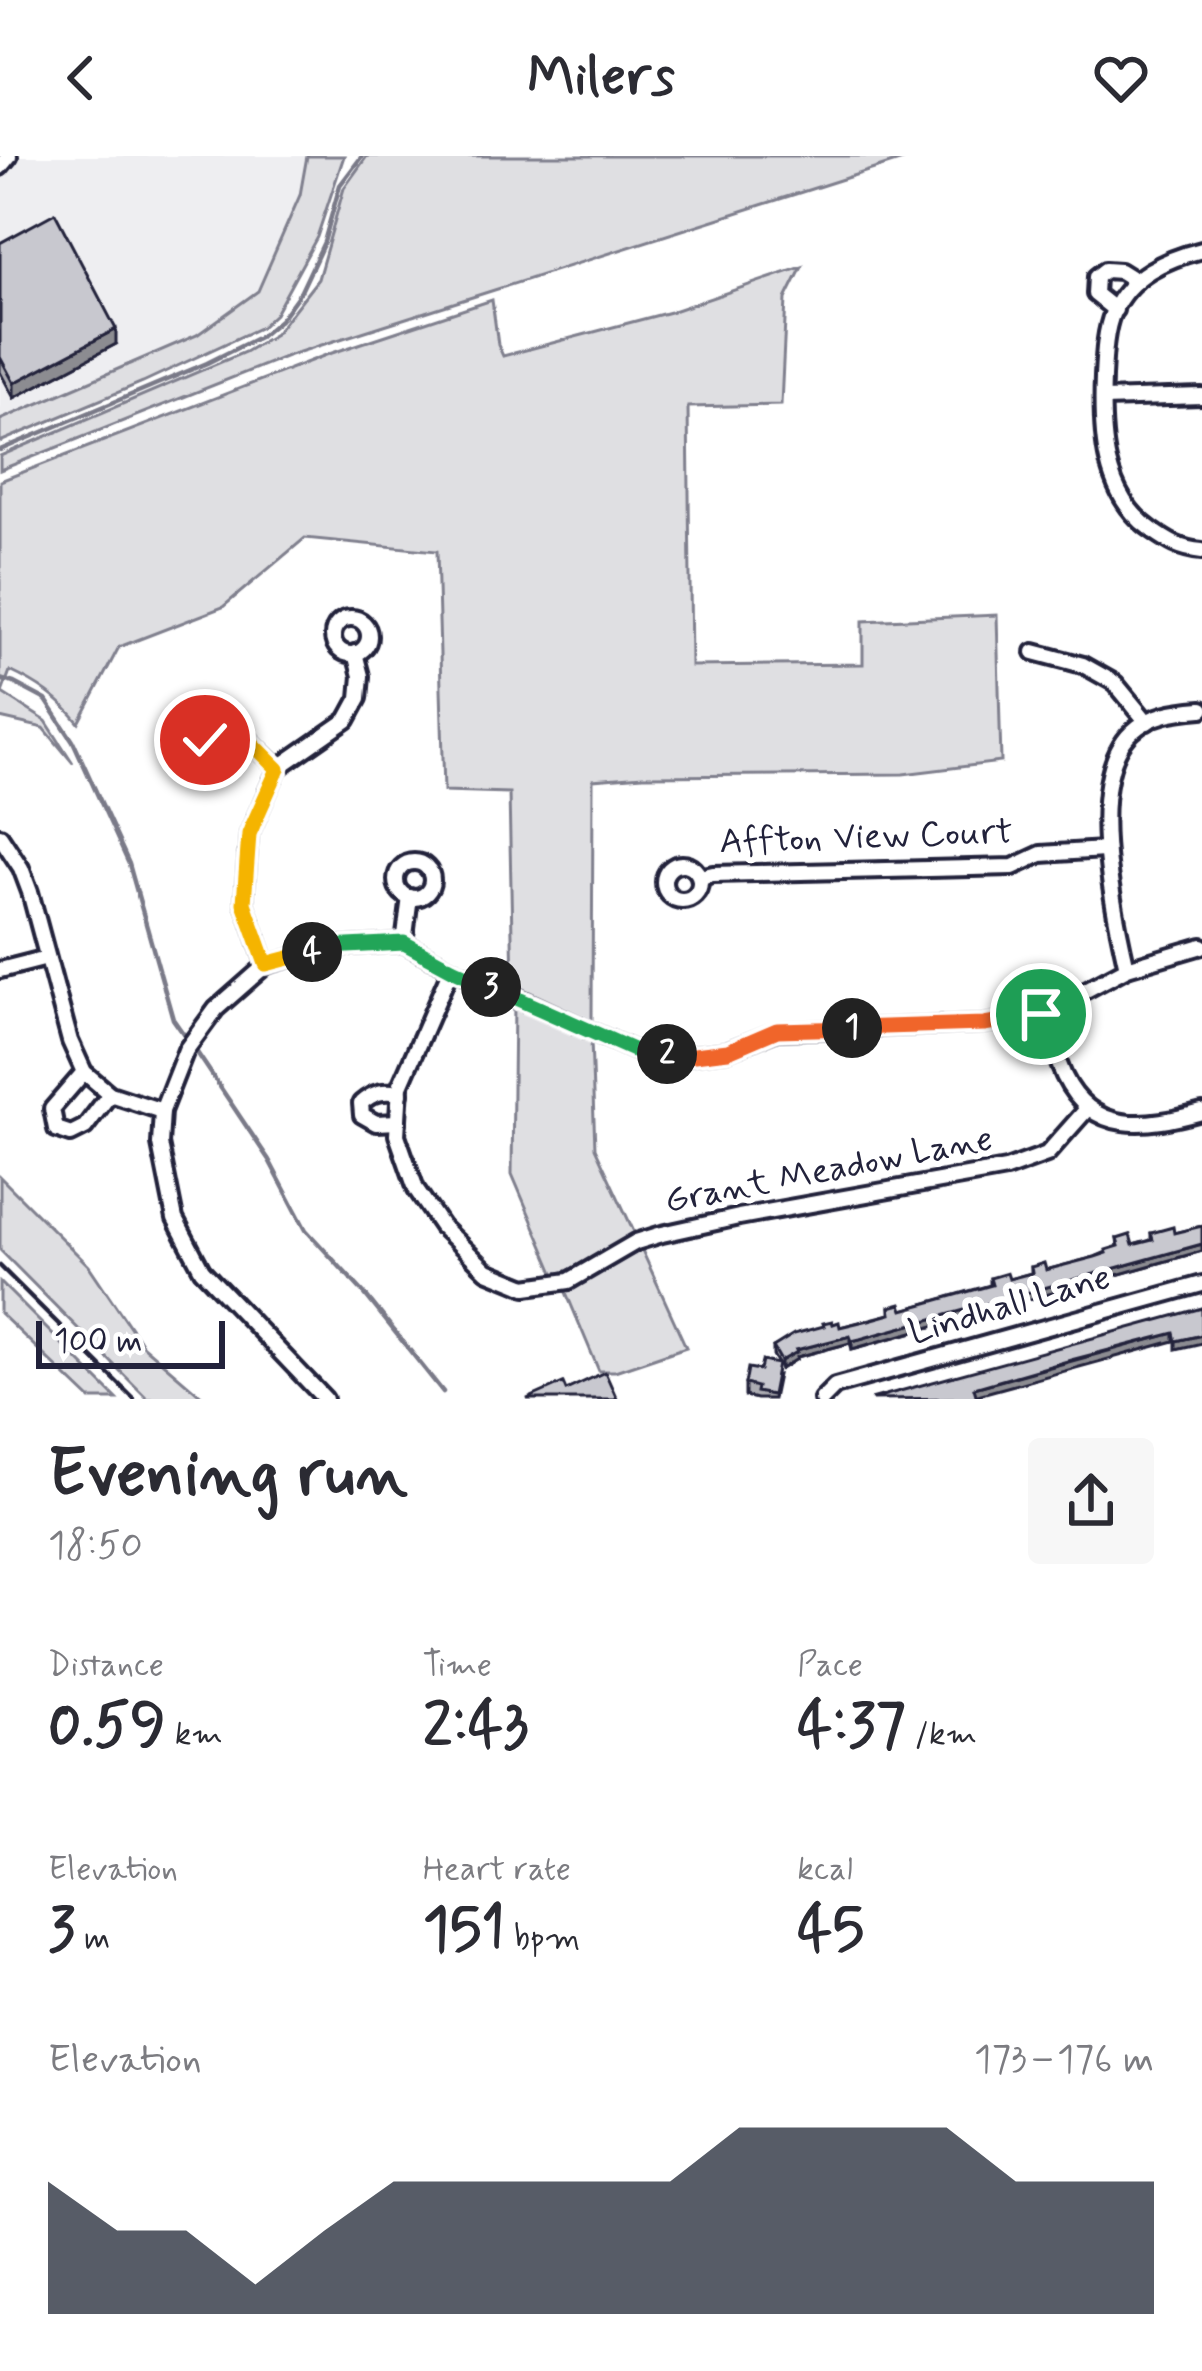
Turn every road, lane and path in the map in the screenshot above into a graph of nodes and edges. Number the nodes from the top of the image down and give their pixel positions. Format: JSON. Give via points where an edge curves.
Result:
{"nodes":[{"id":1,"x":10,"y":156,"type":"edge"},
{"id":2,"x":0,"y":167,"type":"edge"},
{"id":3,"x":1202,"y":250,"type":"edge"},
{"id":4,"x":1136,"y":281,"type":"junction"},
{"id":5,"x":1115,"y":310,"type":"junction"},
{"id":6,"x":1202,"y":396,"type":"edge"},
{"id":7,"x":1102,"y":398,"type":"junction"},
{"id":8,"x":1202,"y":551,"type":"edge"},
{"id":9,"x":1034,"y":652,"type":"dead end"},
{"id":10,"x":356,"y":653,"type":"dead end"},
{"id":11,"x":1202,"y":710,"type":"edge"},
{"id":12,"x":1147,"y":722,"type":"junction"},
{"id":13,"x":214,"y":724,"type":"dead end"},
{"id":14,"x":278,"y":769,"type":"junction"},
{"id":15,"x":0,"y":836,"type":"edge"},
{"id":16,"x":1105,"y":850,"type":"junction"},
{"id":17,"x":700,"y":877,"type":"dead end"},
{"id":18,"x":410,"y":897,"type":"dead end"},
{"id":19,"x":404,"y":943,"type":"junction"},
{"id":20,"x":1202,"y":946,"type":"edge"},
{"id":21,"x":47,"y":958,"type":"junction"},
{"id":22,"x":266,"y":964,"type":"junction"},
{"id":23,"x":1127,"y":968,"type":"junction"},
{"id":24,"x":452,"y":969,"type":"junction"},
{"id":25,"x":0,"y":970,"type":"edge"},
{"id":26,"x":1041,"y":1014,"type":"junction"},
{"id":27,"x":84,"y":1072,"type":"junction"},
{"id":28,"x":400,"y":1093,"type":"junction"},
{"id":29,"x":110,"y":1094,"type":"junction"},
{"id":30,"x":1087,"y":1109,"type":"junction"},
{"id":31,"x":162,"y":1112,"type":"junction"},
{"id":32,"x":1202,"y":1112,"type":"edge"},
{"id":33,"x":398,"y":1122,"type":"junction"},
{"id":34,"x":1202,"y":1283,"type":"edge"},
{"id":35,"x":325,"y":1399,"type":"edge"},
{"id":36,"x":822,"y":1399,"type":"edge"}],
"edges":[{"from":1,"to":2,"type":"street"},
{"from":3,"to":4,"type":"street","via":[[1169,258]]},
{"from":4,"to":5,"type":"street"},
{"from":4,"to":5,"type":"street","via":[[1120,271],[1096,277],[1094,294]]},
{"from":5,"to":7,"type":"street"},
{"from":6,"to":7,"type":"street"},
{"from":7,"to":8,"type":"street","via":[[1108,465],[1120,496],[1141,523],[1179,549]]},
{"from":9,"to":12,"type":"street","via":[[1115,683]]},
{"from":10,"to":14,"type":"street","via":[[359,698],[347,720]]},
{"from":11,"to":12,"type":"street"},
{"from":12,"to":16,"type":"street","via":[[1118,750]]},
{"from":13,"to":14,"type":"street","via":[[242,733]]},
{"from":14,"to":22,"type":"street","via":[[249,834],[244,903]]},
{"from":15,"to":21,"type":"street","via":[[21,868]]},
{"from":16,"to":17,"type":"street","name":"Affton View Court","via":[[1041,854],[1013,867]]},
{"from":16,"to":23,"type":"street"},
{"from":18,"to":19,"type":"street"},
{"from":19,"to":22,"type":"street","via":[[329,947]]},
{"from":19,"to":24,"type":"street"},
{"from":20,"to":23,"type":"street"},
{"from":21,"to":25,"type":"street"},
{"from":21,"to":27,"type":"street"},
{"from":22,"to":31,"type":"street","via":[[186,1050]]},
{"from":23,"to":26,"type":"street"},
{"from":24,"to":26,"type":"street","via":[[633,1050],[686,1056],[728,1051],[777,1030],[984,1024]]},
{"from":24,"to":28,"type":"street","name":"Grant Meadow Lane"},
{"from":26,"to":30,"type":"street","via":[[1065,1078]]},
{"from":27,"to":29,"type":"street"},
{"from":27,"to":29,"type":"street","via":[[52,1108],[56,1129],[71,1134],[85,1126]]},
{"from":28,"to":33,"type":"street","name":"Grant Meadow Lane"},
{"from":28,"to":33,"type":"street","via":[[385,1090],[361,1103],[362,1115],[376,1123]]},
{"from":29,"to":31,"type":"street"},
{"from":30,"to":32,"type":"street","via":[[1143,1125]]},
{"from":30,"to":33,"type":"street","name":"Grant Meadow Lane","via":[[1047,1154],[1006,1169],[662,1234],[569,1282],[526,1287],[487,1271],[442,1227],[416,1189]]},
{"from":31,"to":35,"type":"street","via":[[175,1219],[202,1270]]},
{"from":34,"to":36,"type":"street","name":"Lindhall Lane","via":[[835,1387]]}]}
